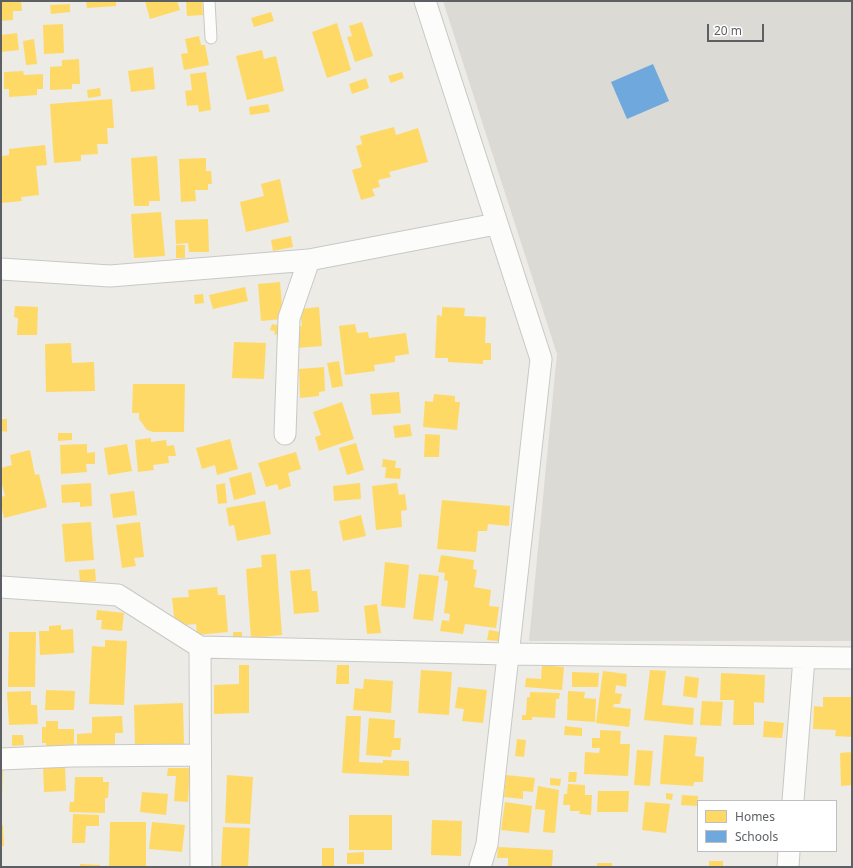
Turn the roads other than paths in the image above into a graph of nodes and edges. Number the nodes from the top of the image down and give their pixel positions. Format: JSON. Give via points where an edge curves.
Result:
{"nodes":[{"id":1,"x":209,"y":1,"type":"edge"},
{"id":2,"x":425,"y":1,"type":"edge"},
{"id":3,"x":211,"y":38,"type":"dead end"},
{"id":4,"x":496,"y":224,"type":"junction"},
{"id":5,"x":309,"y":260,"type":"junction"},
{"id":6,"x":1,"y":269,"type":"edge"},
{"id":7,"x":285,"y":434,"type":"dead end"},
{"id":8,"x":1,"y":587,"type":"edge"},
{"id":9,"x":200,"y":647,"type":"junction"},
{"id":10,"x":508,"y":654,"type":"junction"},
{"id":11,"x":804,"y":658,"type":"junction"},
{"id":12,"x":852,"y":658,"type":"edge"},
{"id":13,"x":200,"y":755,"type":"junction"},
{"id":14,"x":1,"y":759,"type":"edge"},
{"id":15,"x":793,"y":800,"type":"edge"},
{"id":16,"x":789,"y":852,"type":"edge"},
{"id":17,"x":201,"y":867,"type":"edge"},
{"id":18,"x":480,"y":867,"type":"edge"},
{"id":19,"x":788,"y":867,"type":"edge"}],
"edges":[{"from":1,"to":3,"type":"lane"},
{"from":2,"to":4,"type":"street"},
{"from":4,"to":5,"type":"street"},
{"from":4,"to":10,"type":"street","via":[[541,359]]},
{"from":5,"to":6,"type":"street","via":[[110,276]]},
{"from":5,"to":7,"type":"street","via":[[288,318]]},
{"from":8,"to":9,"type":"street","via":[[118,595]]},
{"from":9,"to":10,"type":"street"},
{"from":9,"to":13,"type":"street"},
{"from":10,"to":11,"type":"street"},
{"from":10,"to":18,"type":"street","via":[[487,844]]},
{"from":11,"to":12,"type":"street"},
{"from":11,"to":15,"type":"street"},
{"from":13,"to":14,"type":"street"},
{"from":13,"to":17,"type":"street"},
{"from":16,"to":19,"type":"street"}]}
